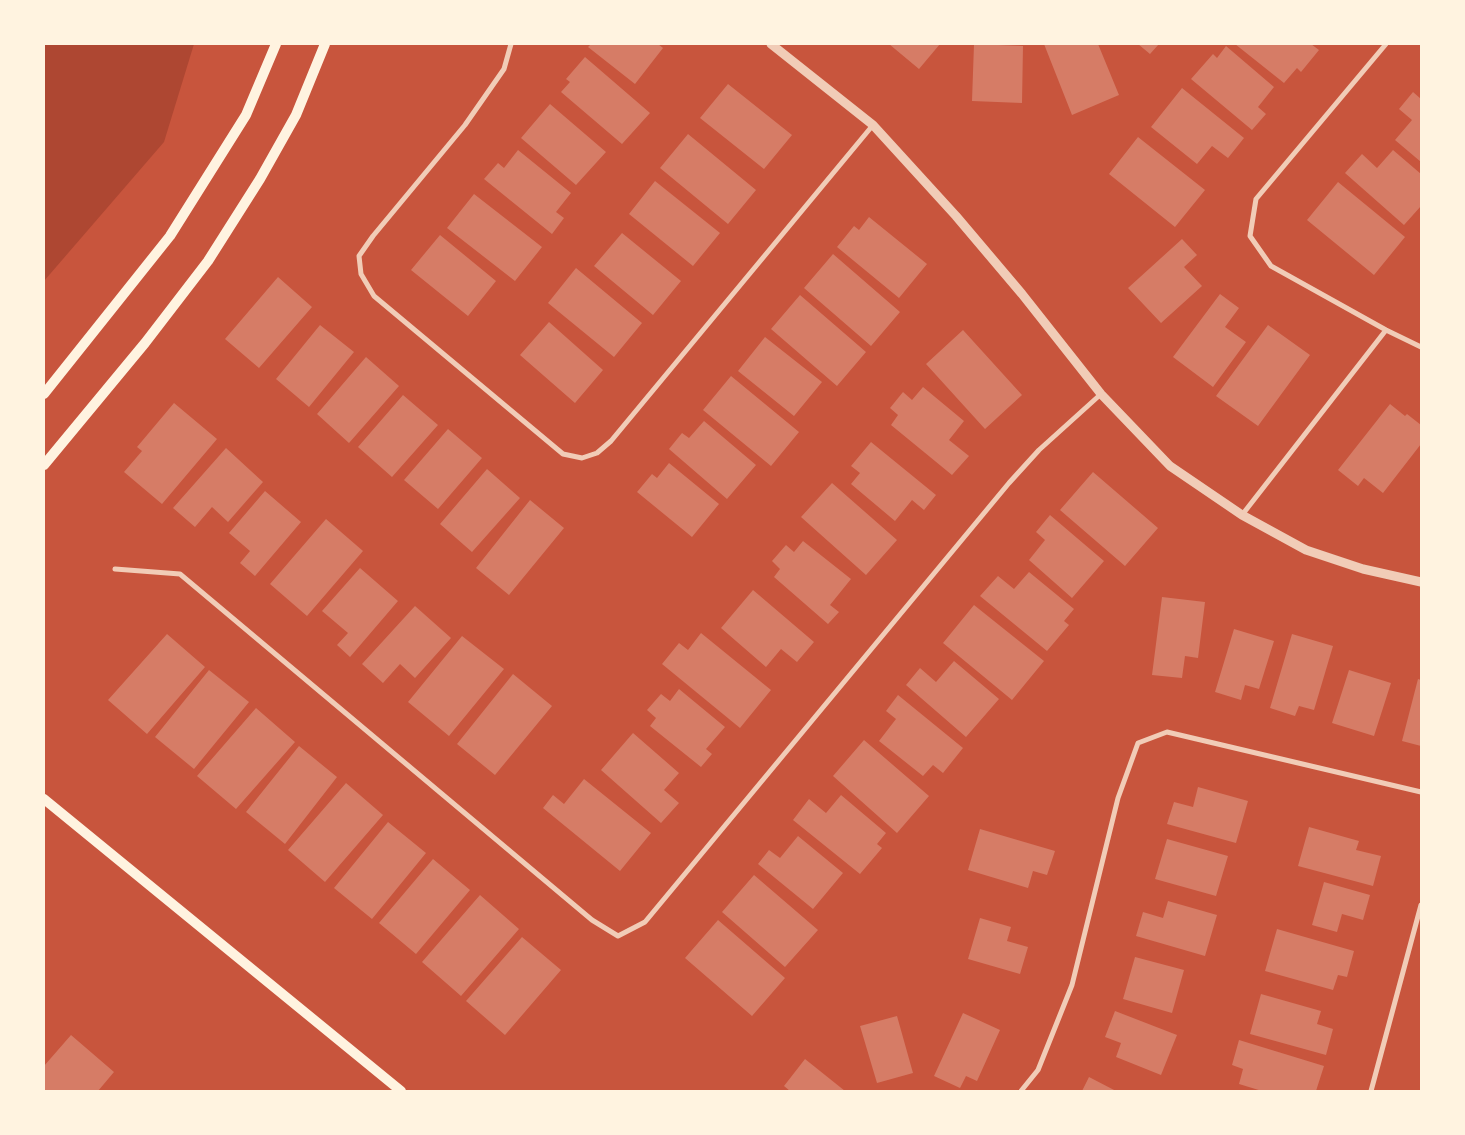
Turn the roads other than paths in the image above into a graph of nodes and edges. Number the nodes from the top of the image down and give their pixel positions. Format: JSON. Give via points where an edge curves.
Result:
{"nodes":[{"id":1,"x":276,"y":44,"type":"edge"},
{"id":2,"x":325,"y":44,"type":"edge"},
{"id":3,"x":511,"y":44,"type":"edge"},
{"id":4,"x":771,"y":44,"type":"edge"},
{"id":5,"x":1386,"y":44,"type":"edge"},
{"id":6,"x":873,"y":125,"type":"junction"},
{"id":7,"x":1386,"y":330,"type":"junction"},
{"id":8,"x":1421,"y":347,"type":"edge"},
{"id":9,"x":44,"y":394,"type":"edge"},
{"id":10,"x":1101,"y":394,"type":"junction"},
{"id":11,"x":44,"y":465,"type":"edge"},
{"id":12,"x":1242,"y":515,"type":"junction"},
{"id":13,"x":115,"y":569,"type":"dead end"},
{"id":14,"x":1421,"y":582,"type":"edge"},
{"id":15,"x":1421,"y":792,"type":"edge"},
{"id":16,"x":44,"y":799,"type":"edge"},
{"id":17,"x":1421,"y":905,"type":"edge"},
{"id":18,"x":401,"y":1091,"type":"edge"},
{"id":19,"x":1021,"y":1091,"type":"edge"},
{"id":20,"x":1370,"y":1091,"type":"edge"}],
"edges":[{"from":1,"to":9,"type":"main road","via":[[246,115],[170,236]]},
{"from":2,"to":11,"type":"main road","via":[[296,115],[208,261]]},
{"from":3,"to":6,"type":"street","via":[[504,69],[465,125],[359,256],[362,274],[374,296],[563,454],[582,458],[597,453],[611,441]]},
{"from":4,"to":6,"type":"street"},
{"from":5,"to":7,"type":"street","via":[[1256,199],[1250,236],[1271,266]]},
{"from":6,"to":10,"type":"street","via":[[956,216]]},
{"from":7,"to":8,"type":"street"},
{"from":7,"to":12,"type":"street"},
{"from":10,"to":12,"type":"street","via":[[1170,466]]},
{"from":10,"to":13,"type":"street","via":[[1039,450],[1009,483],[644,922],[618,936],[592,920],[180,574]]},
{"from":12,"to":14,"type":"street","via":[[1306,550],[1363,570]]},
{"from":15,"to":19,"type":"street","via":[[1166,732],[1138,743],[1118,798],[1072,985],[1038,1070]]},
{"from":16,"to":18,"type":"main road"},
{"from":17,"to":20,"type":"street"}]}
